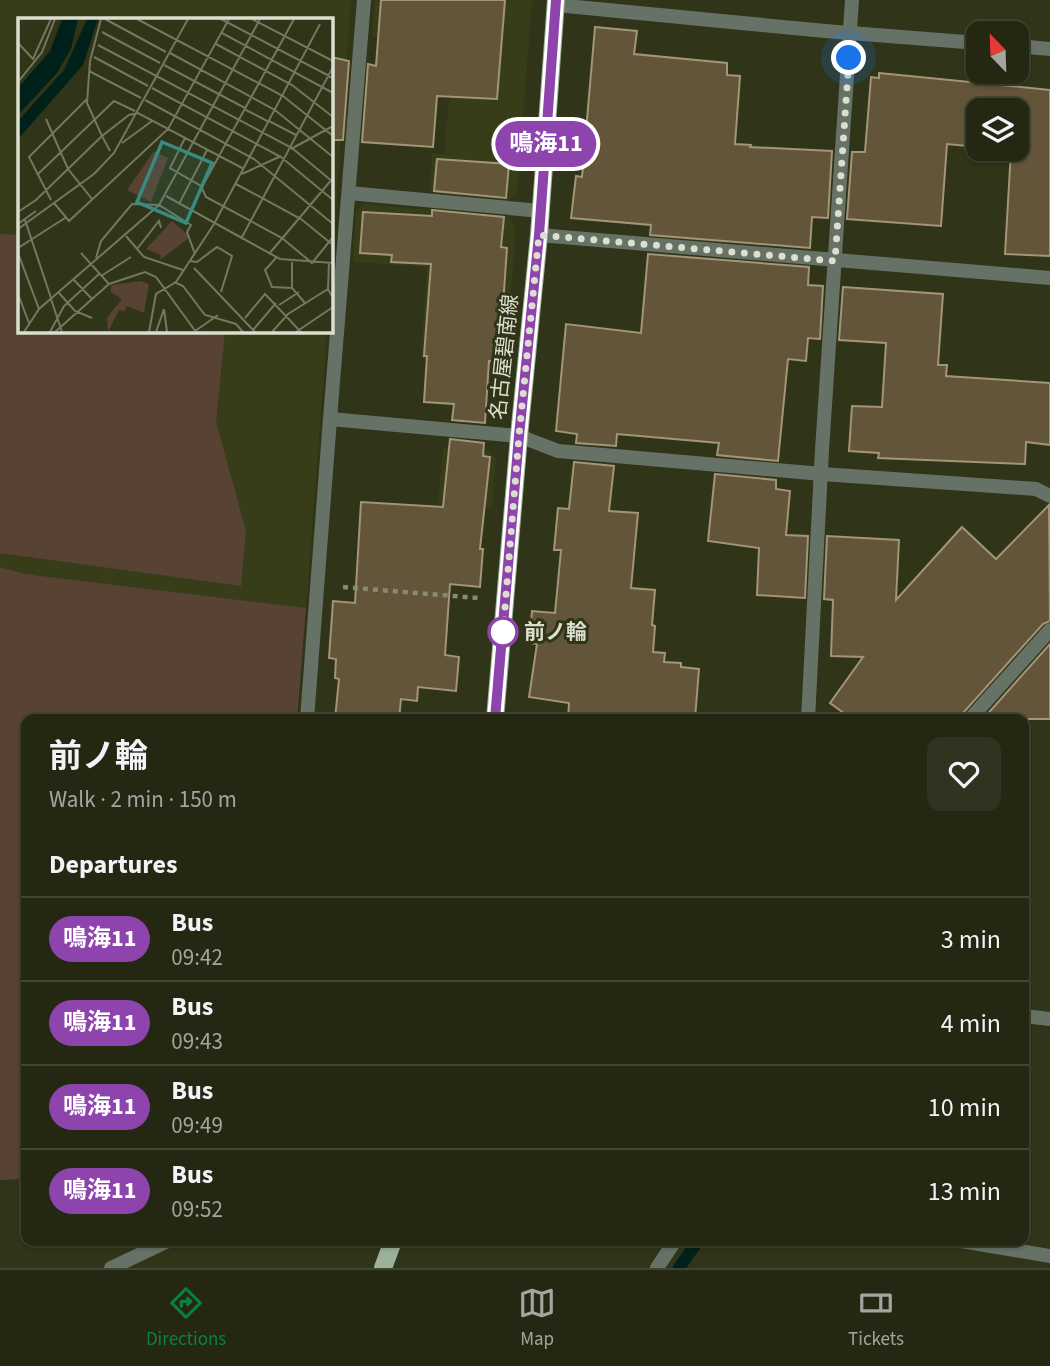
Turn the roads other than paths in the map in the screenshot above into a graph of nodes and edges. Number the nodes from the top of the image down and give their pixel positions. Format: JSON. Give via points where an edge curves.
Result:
{"nodes":[{"id":1,"x":364,"y":0,"type":"edge"},
{"id":2,"x":852,"y":0,"type":"edge"},
{"id":3,"x":556,"y":2,"type":"edge"},
{"id":4,"x":850,"y":32,"type":"junction"},
{"id":5,"x":966,"y":42,"type":"edge"},
{"id":6,"x":1029,"y":47,"type":"edge"},
{"id":7,"x":1050,"y":49,"type":"edge"},
{"id":8,"x":349,"y":193,"type":"junction"},
{"id":9,"x":541,"y":211,"type":"junction"},
{"id":10,"x":539,"y":235,"type":"junction"},
{"id":11,"x":835,"y":261,"type":"junction"},
{"id":12,"x":1050,"y":278,"type":"edge"},
{"id":13,"x":330,"y":419,"type":"junction"},
{"id":14,"x":519,"y":436,"type":"junction"},
{"id":15,"x":822,"y":474,"type":"junction"},
{"id":16,"x":1050,"y":495,"type":"edge"},
{"id":17,"x":1050,"y":630,"type":"edge"},
{"id":18,"x":306,"y":714,"type":"edge"},
{"id":19,"x":495,"y":714,"type":"edge"},
{"id":20,"x":808,"y":714,"type":"edge"},
{"id":21,"x":974,"y":714,"type":"edge"},
{"id":22,"x":1029,"y":1017,"type":"edge"},
{"id":23,"x":1050,"y":1019,"type":"edge"},
{"id":24,"x":157,"y":1246,"type":"edge"},
{"id":25,"x":391,"y":1246,"type":"edge"},
{"id":26,"x":672,"y":1246,"type":"edge"},
{"id":27,"x":991,"y":1246,"type":"edge"},
{"id":28,"x":1050,"y":1256,"type":"edge"},
{"id":29,"x":111,"y":1268,"type":"edge"},
{"id":30,"x":383,"y":1268,"type":"edge"},
{"id":31,"x":657,"y":1268,"type":"edge"}],
"edges":[{"from":1,"to":8,"type":"street"},
{"from":2,"to":4,"type":"street"},
{"from":3,"to":4,"type":"street"},
{"from":3,"to":9,"type":"main road","name":"名古屋碧南線"},
{"from":4,"to":5,"type":"street"},
{"from":4,"to":11,"type":"street"},
{"from":6,"to":7,"type":"street"},
{"from":8,"to":9,"type":"street"},
{"from":8,"to":13,"type":"street"},
{"from":9,"to":10,"type":"main road","name":"名古屋碧南線"},
{"from":10,"to":11,"type":"street"},
{"from":10,"to":14,"type":"main road","name":"名古屋碧南線"},
{"from":11,"to":12,"type":"street"},
{"from":11,"to":15,"type":"street"},
{"from":13,"to":14,"type":"street"},
{"from":13,"to":18,"type":"street"},
{"from":14,"to":15,"type":"street","via":[[558,451]]},
{"from":14,"to":19,"type":"main road","name":"名古屋碧南線"},
{"from":15,"to":16,"type":"street","via":[[1036,489]]},
{"from":15,"to":20,"type":"street"},
{"from":17,"to":21,"type":"street"},
{"from":22,"to":23,"type":"street"},
{"from":24,"to":29,"type":"street"},
{"from":25,"to":30,"type":"main road"},
{"from":26,"to":31,"type":"street"},
{"from":27,"to":28,"type":"street"}]}
